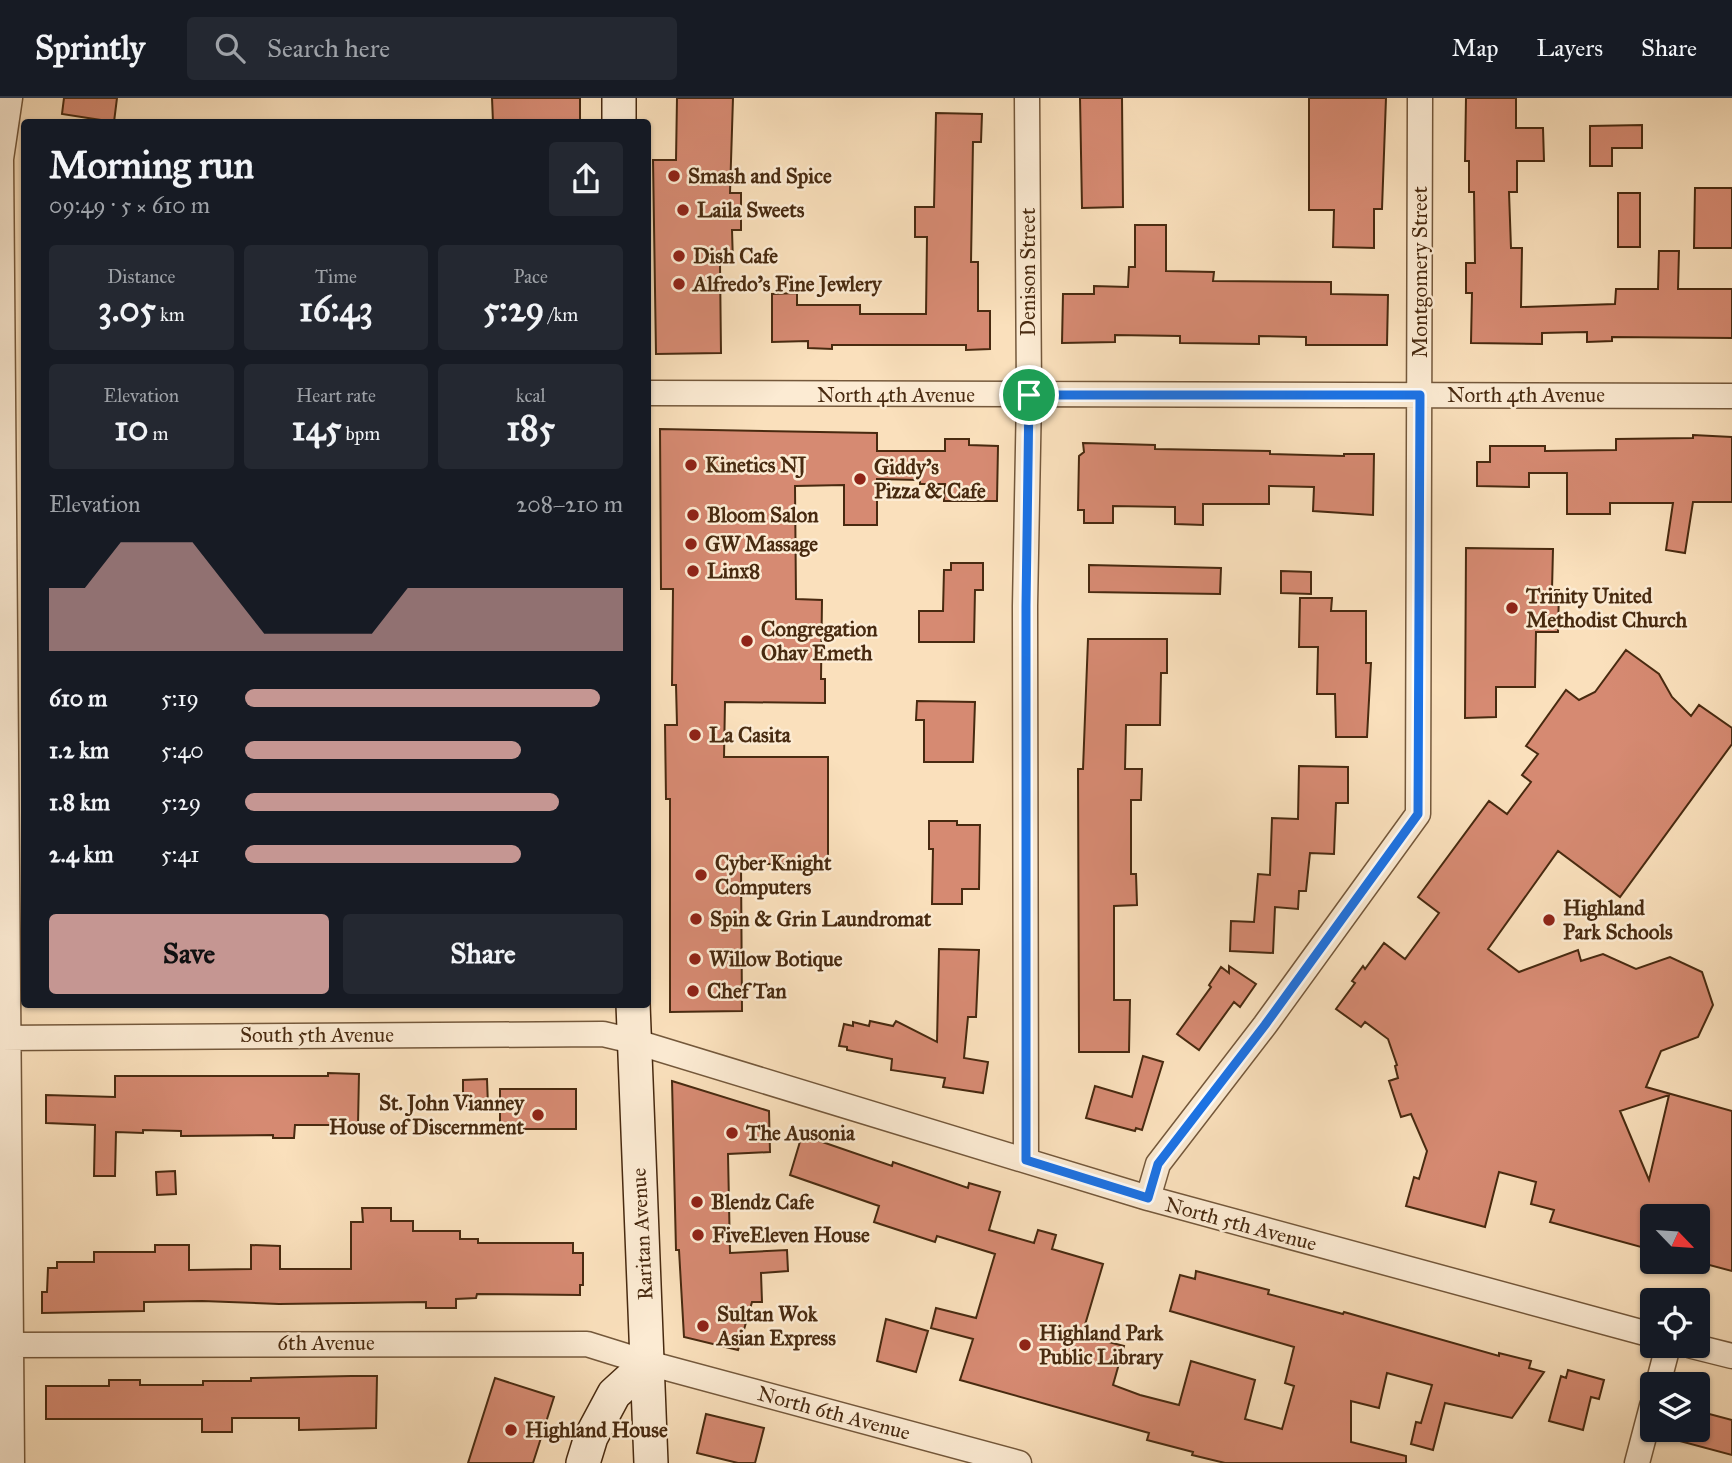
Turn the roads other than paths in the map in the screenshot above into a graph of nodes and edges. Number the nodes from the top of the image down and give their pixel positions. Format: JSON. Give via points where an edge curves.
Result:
{"nodes":[{"id":1,"x":10,"y":98,"type":"edge"},
{"id":2,"x":618,"y":98,"type":"edge"},
{"id":3,"x":1027,"y":98,"type":"edge"},
{"id":4,"x":1420,"y":98,"type":"edge"},
{"id":5,"x":619,"y":119,"type":"edge"},
{"id":6,"x":9,"y":391,"type":"edge"},
{"id":7,"x":651,"y":393,"type":"edge"},
{"id":8,"x":1029,"y":395,"type":"junction"},
{"id":9,"x":1420,"y":395,"type":"junction"},
{"id":10,"x":1732,"y":396,"type":"edge"},
{"id":11,"x":633,"y":1008,"type":"edge"},
{"id":12,"x":5,"y":1038,"type":"edge"},
{"id":13,"x":633,"y":1041,"type":"junction"},
{"id":14,"x":1026,"y":1160,"type":"junction"},
{"id":15,"x":1148,"y":1198,"type":"junction"},
{"id":16,"x":1640,"y":1332,"type":"edge"},
{"id":17,"x":5,"y":1345,"type":"edge"},
{"id":18,"x":1710,"y":1350,"type":"edge"},
{"id":19,"x":1732,"y":1356,"type":"edge"},
{"id":20,"x":648,"y":1363,"type":"junction"},
{"id":21,"x":1643,"y":1442,"type":"edge"},
{"id":22,"x":12,"y":1463,"type":"edge"},
{"id":23,"x":583,"y":1463,"type":"edge"},
{"id":24,"x":652,"y":1463,"type":"edge"},
{"id":25,"x":1019,"y":1463,"type":"edge"},
{"id":26,"x":1637,"y":1463,"type":"edge"}],
"edges":[{"from":1,"to":6,"type":"street","via":[[1,159]]},
{"from":2,"to":5,"type":"main road"},
{"from":3,"to":8,"type":"street","name":"Denison Street"},
{"from":4,"to":9,"type":"street","name":"Montgomery Street"},
{"from":6,"to":12,"type":"street"},
{"from":7,"to":8,"type":"street","name":"North 4th Avenue"},
{"from":8,"to":9,"type":"street","name":"North 4th Avenue"},
{"from":8,"to":14,"type":"street","name":"Denison Street"},
{"from":9,"to":10,"type":"street","name":"North 4th Avenue"},
{"from":9,"to":15,"type":"street","name":"Montgomery Street","via":[[1418,814],[1158,1164]]},
{"from":11,"to":13,"type":"main road","name":"Raritan Avenue"},
{"from":12,"to":13,"type":"street","name":"South 5th Avenue","via":[[603,1034]]},
{"from":12,"to":17,"type":"street"},
{"from":13,"to":14,"type":"street","name":"North 5th Avenue"},
{"from":13,"to":20,"type":"main road","name":"Raritan Avenue"},
{"from":14,"to":15,"type":"street","name":"North 5th Avenue"},
{"from":15,"to":16,"type":"street","name":"North 5th Avenue"},
{"from":17,"to":20,"type":"street","name":"6th Avenue","via":[[587,1344]]},
{"from":17,"to":22,"type":"street"},
{"from":18,"to":19,"type":"street"},
{"from":20,"to":23,"type":"main road","via":[[614,1394]]},
{"from":20,"to":24,"type":"main road","name":"Raritan Avenue"},
{"from":20,"to":25,"type":"street","name":"North 6th Avenue"},
{"from":21,"to":26,"type":"street"}]}
